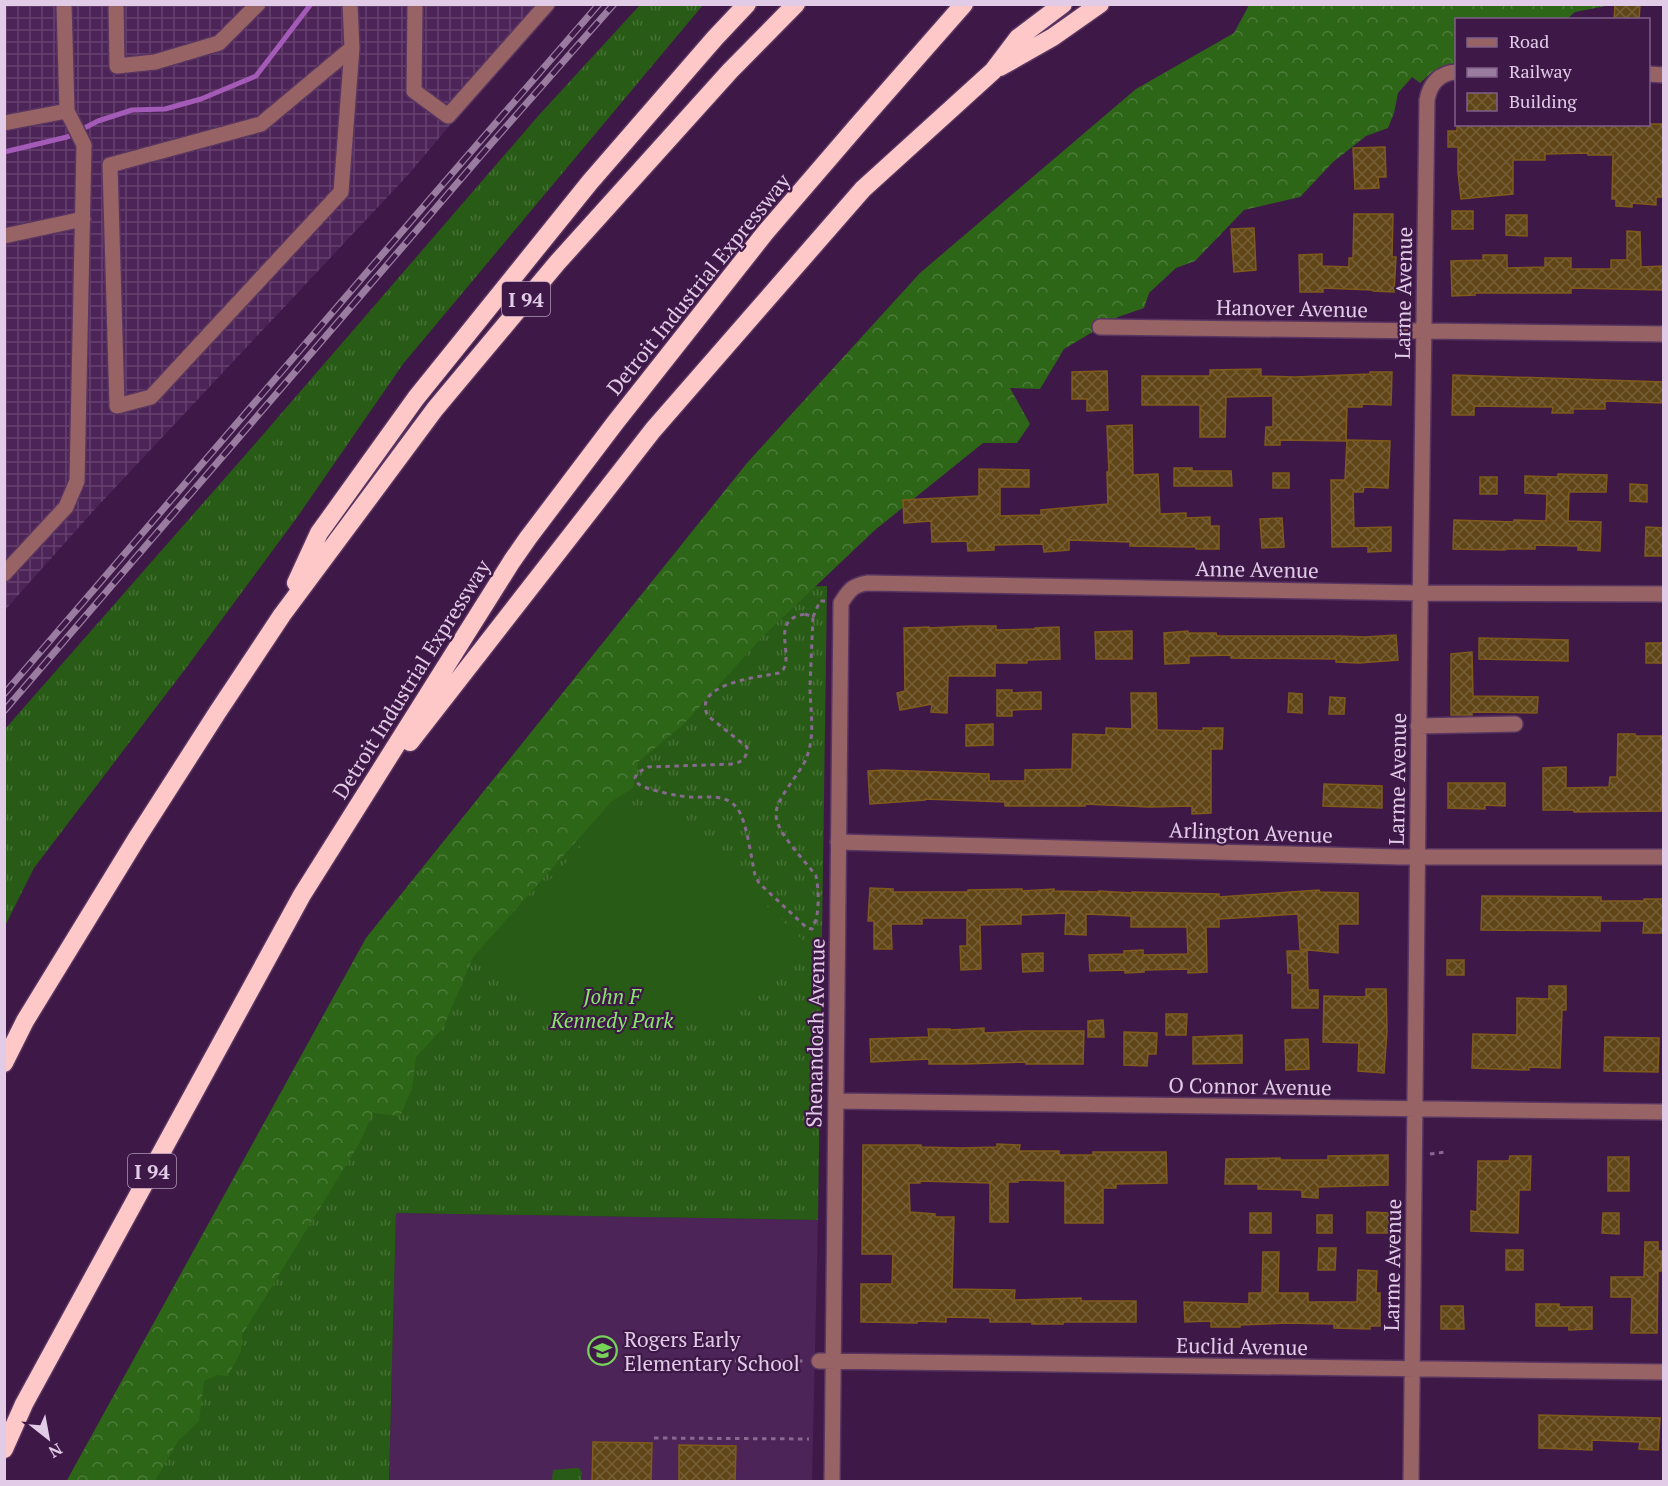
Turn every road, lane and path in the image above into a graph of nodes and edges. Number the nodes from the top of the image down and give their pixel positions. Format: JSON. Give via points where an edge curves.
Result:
{"nodes":[{"id":1,"x":64,"y":4,"type":"edge"},
{"id":2,"x":116,"y":4,"type":"edge"},
{"id":3,"x":258,"y":4,"type":"edge"},
{"id":4,"x":350,"y":4,"type":"edge"},
{"id":5,"x":415,"y":4,"type":"edge"},
{"id":6,"x":547,"y":4,"type":"edge"},
{"id":7,"x":747,"y":4,"type":"edge"},
{"id":8,"x":796,"y":4,"type":"edge"},
{"id":9,"x":964,"y":4,"type":"edge"},
{"id":10,"x":1064,"y":4,"type":"edge"},
{"id":11,"x":1100,"y":4,"type":"edge"},
{"id":12,"x":352,"y":48,"type":"junction"},
{"id":13,"x":993,"y":71,"type":"junction"},
{"id":14,"x":1455,"y":72,"type":"edge"},
{"id":15,"x":67,"y":111,"type":"junction"},
{"id":16,"x":4,"y":123,"type":"edge"},
{"id":17,"x":83,"y":219,"type":"junction"},
{"id":18,"x":4,"y":236,"type":"edge"},
{"id":19,"x":1100,"y":327,"type":"dead end"},
{"id":20,"x":1424,"y":331,"type":"junction"},
{"id":21,"x":1664,"y":334,"type":"edge"},
{"id":22,"x":4,"y":574,"type":"edge"},
{"id":23,"x":851,"y":589,"type":"joint"},
{"id":24,"x":1420,"y":593,"type":"junction"},
{"id":25,"x":1664,"y":594,"type":"edge"},
{"id":26,"x":832,"y":600,"type":"dead end"},
{"id":27,"x":282,"y":615,"type":"junction"},
{"id":28,"x":813,"y":616,"type":"junction"},
{"id":29,"x":1515,"y":724,"type":"dead end"},
{"id":30,"x":1418,"y":726,"type":"junction"},
{"id":31,"x":346,"y":823,"type":"junction"},
{"id":32,"x":838,"y":842,"type":"junction"},
{"id":33,"x":1664,"y":856,"type":"edge"},
{"id":34,"x":1417,"y":857,"type":"junction"},
{"id":35,"x":4,"y":1063,"type":"edge"},
{"id":36,"x":836,"y":1101,"type":"junction"},
{"id":37,"x":1415,"y":1109,"type":"junction"},
{"id":38,"x":1664,"y":1113,"type":"edge"},
{"id":39,"x":1446,"y":1152,"type":"dead end"},
{"id":40,"x":1432,"y":1154,"type":"dead end"},
{"id":41,"x":672,"y":1361,"type":"dead end"},
{"id":42,"x":821,"y":1361,"type":"junction"},
{"id":43,"x":1412,"y":1369,"type":"junction"},
{"id":44,"x":1664,"y":1372,"type":"edge"},
{"id":45,"x":654,"y":1438,"type":"dead end"},
{"id":46,"x":809,"y":1439,"type":"dead end"},
{"id":47,"x":4,"y":1449,"type":"edge"},
{"id":48,"x":832,"y":1482,"type":"edge"},
{"id":49,"x":1411,"y":1482,"type":"edge"}],
"edges":[{"from":1,"to":15,"type":"street"},
{"from":2,"to":3,"type":"street","via":[[117,66],[155,62],[219,43]]},
{"from":4,"to":12,"type":"street"},
{"from":5,"to":6,"type":"street","via":[[414,91],[448,116]]},
{"from":7,"to":27,"type":"highway","via":[[590,182],[416,398],[319,533]]},
{"from":8,"to":27,"type":"highway","number":"I 94","via":[[730,71],[557,263],[435,409]]},
{"from":9,"to":31,"type":"highway","name":"Detroit Industrial Expressway","number":"I 94","via":[[765,233],[534,529]]},
{"from":10,"to":13,"type":"highway","via":[[1018,38]]},
{"from":11,"to":13,"type":"highway","via":[[1053,37]]},
{"from":12,"to":12,"type":"street","via":[[341,192],[151,397],[117,406],[110,165],[261,124]]},
{"from":13,"to":31,"type":"highway","via":[[863,189],[653,430]]},
{"from":14,"to":20,"type":"street","name":"Larme Avenue","via":[[1436,80],[1427,100]]},
{"from":15,"to":16,"type":"street"},
{"from":15,"to":17,"type":"street","via":[[84,145]]},
{"from":17,"to":18,"type":"street"},
{"from":17,"to":22,"type":"street","via":[[77,481],[66,507]]},
{"from":19,"to":20,"type":"street","name":"Hanover Avenue"},
{"from":20,"to":21,"type":"street","name":"Hanover Avenue"},
{"from":20,"to":24,"type":"street","name":"Larme Avenue"},
{"from":23,"to":24,"type":"street","name":"Anne Avenue","via":[[867,583]]},
{"from":23,"to":32,"type":"street","name":"Shenandoah Avenue","via":[[841,603]]},
{"from":24,"to":25,"type":"street","name":"Anne Avenue"},
{"from":24,"to":30,"type":"street","name":"Larme Avenue"},
{"from":26,"to":28,"type":"path","via":[[820,601]]},
{"from":27,"to":35,"type":"highway","number":"I 94","via":[[131,849],[25,1021]]},
{"from":28,"to":28,"type":"path","via":[[812,742],[806,760],[777,806],[776,816],[816,876],[816,923],[812,929],[759,883],[743,820],[728,800],[688,797],[645,787],[635,778],[637,772],[648,767],[741,762],[747,747],[708,716],[705,700],[723,687],[783,670],[787,659],[787,625],[797,615]]},
{"from":29,"to":30,"type":"street"},
{"from":30,"to":34,"type":"street","name":"Larme Avenue"},
{"from":31,"to":47,"type":"highway","name":"Detroit Industrial Expressway","number":"I 94","via":[[302,895],[24,1404]]},
{"from":32,"to":34,"type":"street","name":"Arlington Avenue"},
{"from":32,"to":36,"type":"street","name":"Shenandoah Avenue"},
{"from":33,"to":34,"type":"street","name":"Arlington Avenue"},
{"from":34,"to":37,"type":"street","name":"Larme Avenue"},
{"from":36,"to":37,"type":"street","name":"O Connor Avenue"},
{"from":36,"to":42,"type":"street","name":"Shenandoah Avenue"},
{"from":37,"to":38,"type":"street","name":"O Connor Avenue"},
{"from":37,"to":43,"type":"street","name":"Larme Avenue"},
{"from":39,"to":40,"type":"path"},
{"from":41,"to":42,"type":"path"},
{"from":42,"to":43,"type":"street","name":"Euclid Avenue"},
{"from":42,"to":48,"type":"street","name":"Shenandoah Avenue"},
{"from":43,"to":44,"type":"street","name":"Euclid Avenue"},
{"from":43,"to":49,"type":"street","name":"Larme Avenue"},
{"from":45,"to":46,"type":"path"}]}
